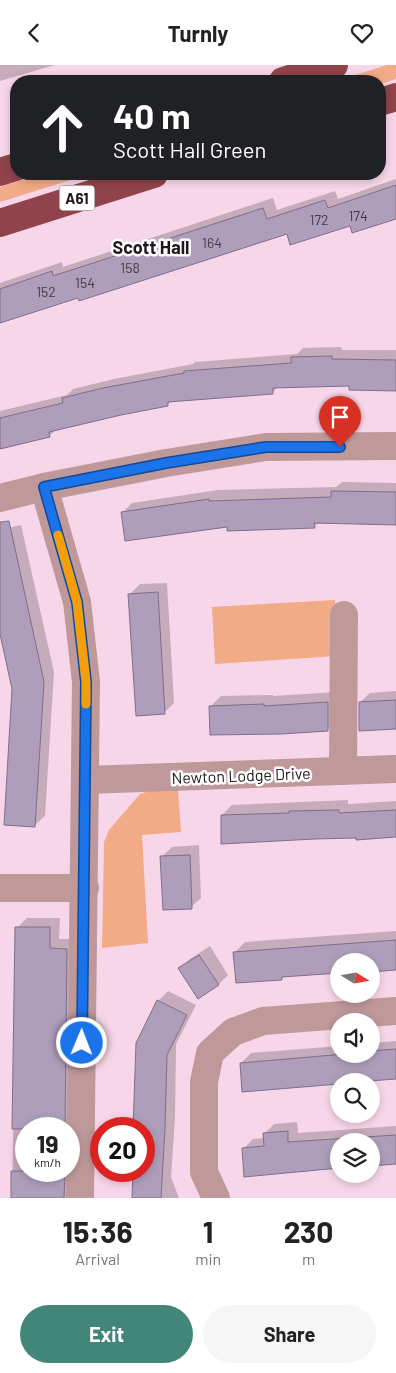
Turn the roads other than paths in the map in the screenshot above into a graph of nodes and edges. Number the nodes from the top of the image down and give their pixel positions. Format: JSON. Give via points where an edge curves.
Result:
{"nodes":[{"id":1,"x":334,"y":65,"type":"edge"},
{"id":2,"x":302,"y":75,"type":"edge"},
{"id":3,"x":135,"y":180,"type":"edge"},
{"id":4,"x":0,"y":223,"type":"edge"},
{"id":5,"x":396,"y":446,"type":"edge"},
{"id":6,"x":44,"y":487,"type":"junction"},
{"id":7,"x":0,"y":498,"type":"edge"},
{"id":8,"x":344,"y":615,"type":"dead end"},
{"id":9,"x":396,"y":769,"type":"edge"},
{"id":10,"x":343,"y":771,"type":"junction"},
{"id":11,"x":85,"y":780,"type":"junction"},
{"id":12,"x":85,"y":887,"type":"junction"},
{"id":13,"x":0,"y":889,"type":"edge"},
{"id":14,"x":396,"y":1011,"type":"edge"},
{"id":15,"x":80,"y":1198,"type":"edge"},
{"id":16,"x":216,"y":1198,"type":"edge"}],
"edges":[{"from":1,"to":2,"type":"highway"},
{"from":3,"to":4,"type":"highway","number":"A61"},
{"from":5,"to":6,"type":"street","via":[[266,447]]},
{"from":6,"to":7,"type":"street"},
{"from":6,"to":11,"type":"street","via":[[77,602],[86,682]]},
{"from":8,"to":10,"type":"street"},
{"from":9,"to":10,"type":"street","name":"Newton Lodge Drive"},
{"from":10,"to":11,"type":"street","name":"Newton Lodge Drive"},
{"from":11,"to":12,"type":"street"},
{"from":12,"to":13,"type":"street"},
{"from":12,"to":15,"type":"street"},
{"from":14,"to":16,"type":"street","via":[[263,1021],[233,1032],[210,1053],[204,1082],[204,1172]]}]}
